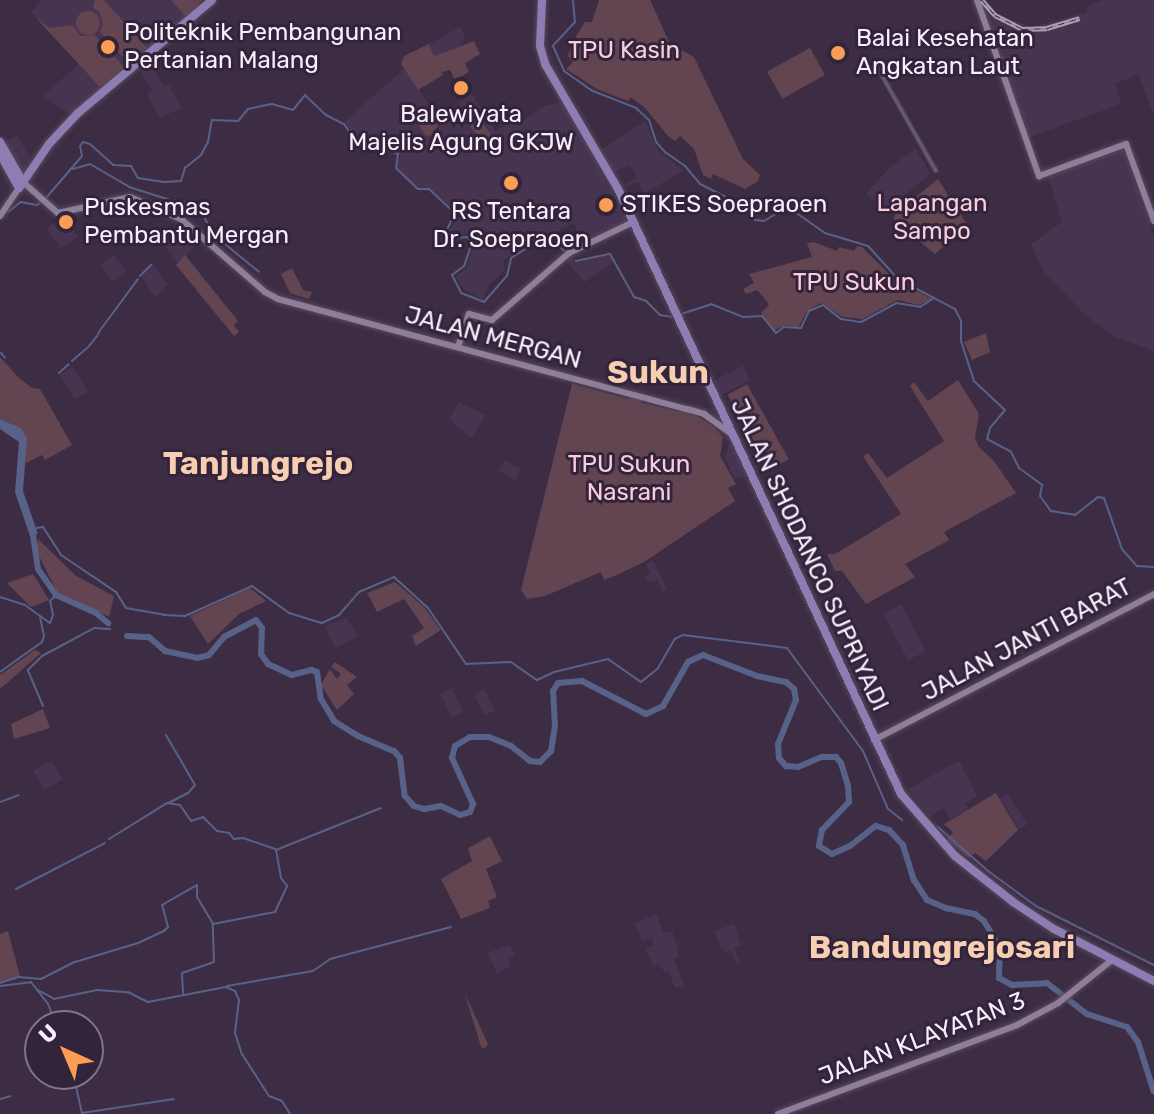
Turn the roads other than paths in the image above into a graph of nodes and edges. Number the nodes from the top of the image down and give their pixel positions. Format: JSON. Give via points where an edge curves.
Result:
{"nodes":[{"id":1,"x":212,"y":0,"type":"edge"},
{"id":2,"x":542,"y":0,"type":"edge"},
{"id":3,"x":977,"y":0,"type":"edge"},
{"id":4,"x":0,"y":142,"type":"edge"},
{"id":5,"x":0,"y":154,"type":"edge"},
{"id":6,"x":21,"y":185,"type":"junction"},
{"id":7,"x":0,"y":216,"type":"edge"},
{"id":8,"x":1154,"y":221,"type":"edge"},
{"id":9,"x":633,"y":222,"type":"junction"},
{"id":10,"x":458,"y":347,"type":"junction"},
{"id":11,"x":729,"y":432,"type":"junction"},
{"id":12,"x":1154,"y":594,"type":"edge"},
{"id":13,"x":874,"y":740,"type":"junction"},
{"id":14,"x":1112,"y":960,"type":"junction"},
{"id":15,"x":1154,"y":981,"type":"edge"},
{"id":16,"x":778,"y":1114,"type":"edge"}],
"edges":[{"from":1,"to":6,"type":"main road","via":[[78,113]]},
{"from":2,"to":9,"type":"main road","name":"JALAN SHODANCO SUPRIYADI","via":[[542,59]]},
{"from":3,"to":8,"type":"street","via":[[1039,176],[1126,144]]},
{"from":4,"to":6,"type":"main road"},
{"from":5,"to":6,"type":"main road"},
{"from":6,"to":7,"type":"street"},
{"from":6,"to":10,"type":"street","name":"JALAN MERGAN","via":[[63,214],[126,197],[149,205],[194,228],[265,292]]},
{"from":9,"to":10,"type":"street","via":[[566,255],[492,320],[469,314]]},
{"from":9,"to":11,"type":"main road","name":"JALAN SHODANCO SUPRIYADI"},
{"from":10,"to":11,"type":"street","name":"JALAN MERGAN","via":[[704,414]]},
{"from":11,"to":13,"type":"main road","name":"JALAN SHODANCO SUPRIYADI"},
{"from":12,"to":13,"type":"street","name":"JALAN JANTI BARAT"},
{"from":13,"to":14,"type":"main road","name":"JALAN SHODANCO SUPRIYADI","via":[[904,798],[955,856],[1031,914]]},
{"from":14,"to":15,"type":"main road","name":"JALAN SHODANCO SUPRIYADI"},
{"from":14,"to":16,"type":"street","name":"JALAN KLAYATAN 3","via":[[1058,1003],[1004,1030]]}]}
